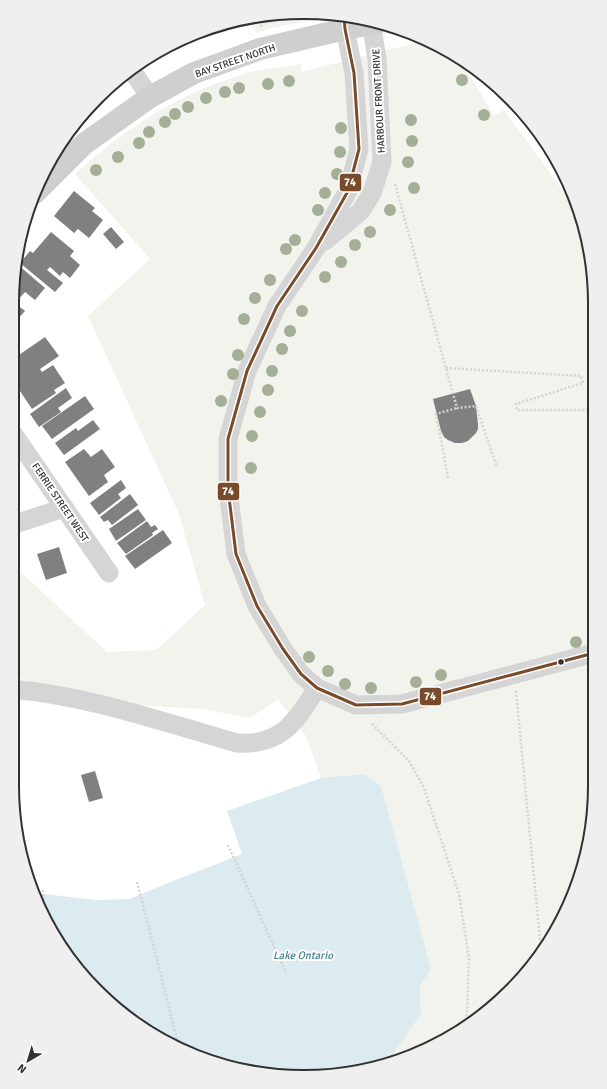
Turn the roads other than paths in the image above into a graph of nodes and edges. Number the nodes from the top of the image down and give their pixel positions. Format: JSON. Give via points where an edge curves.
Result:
{"nodes":[{"id":1,"x":344,"y":22,"type":"edge"},
{"id":2,"x":374,"y":28,"type":"edge"},
{"id":3,"x":135,"y":75,"type":"edge"},
{"id":4,"x":150,"y":97,"type":"junction"},
{"id":5,"x":47,"y":181,"type":"edge"},
{"id":6,"x":316,"y":248,"type":"junction"},
{"id":7,"x":19,"y":442,"type":"edge"},
{"id":8,"x":64,"y":508,"type":"junction"},
{"id":9,"x":19,"y":523,"type":"edge"},
{"id":10,"x":109,"y":573,"type":"dead end"},
{"id":11,"x":588,"y":655,"type":"edge"},
{"id":12,"x":318,"y":688,"type":"junction"},
{"id":13,"x":19,"y":690,"type":"edge"}],
"edges":[{"from":1,"to":4,"type":"street","name":"BAY STREET NORTH","via":[[194,73]]},
{"from":1,"to":6,"type":"street","name":"HARBOUR FRONT DRIVE","via":[[354,73],[359,149],[348,191]]},
{"from":2,"to":6,"type":"street","name":"HARBOUR FRONT DRIVE","via":[[382,162],[372,193],[361,211]]},
{"from":3,"to":4,"type":"street"},
{"from":4,"to":5,"type":"street","name":"BAY STREET NORTH","via":[[84,144]]},
{"from":6,"to":12,"type":"street","name":"HARBOUR FRONT DRIVE","via":[[277,306],[247,371],[228,439],[228,490],[236,554],[257,606],[296,668]]},
{"from":7,"to":8,"type":"street","name":"FERRIE STREET WEST"},
{"from":8,"to":9,"type":"street"},
{"from":8,"to":10,"type":"street","name":"FERRIE STREET WEST"},
{"from":11,"to":12,"type":"street","name":"HARBOUR FRONT DRIVE","via":[[402,704],[356,705]]},
{"from":12,"to":13,"type":"street","via":[[299,717],[283,732],[270,739],[248,744],[96,702]]}]}
